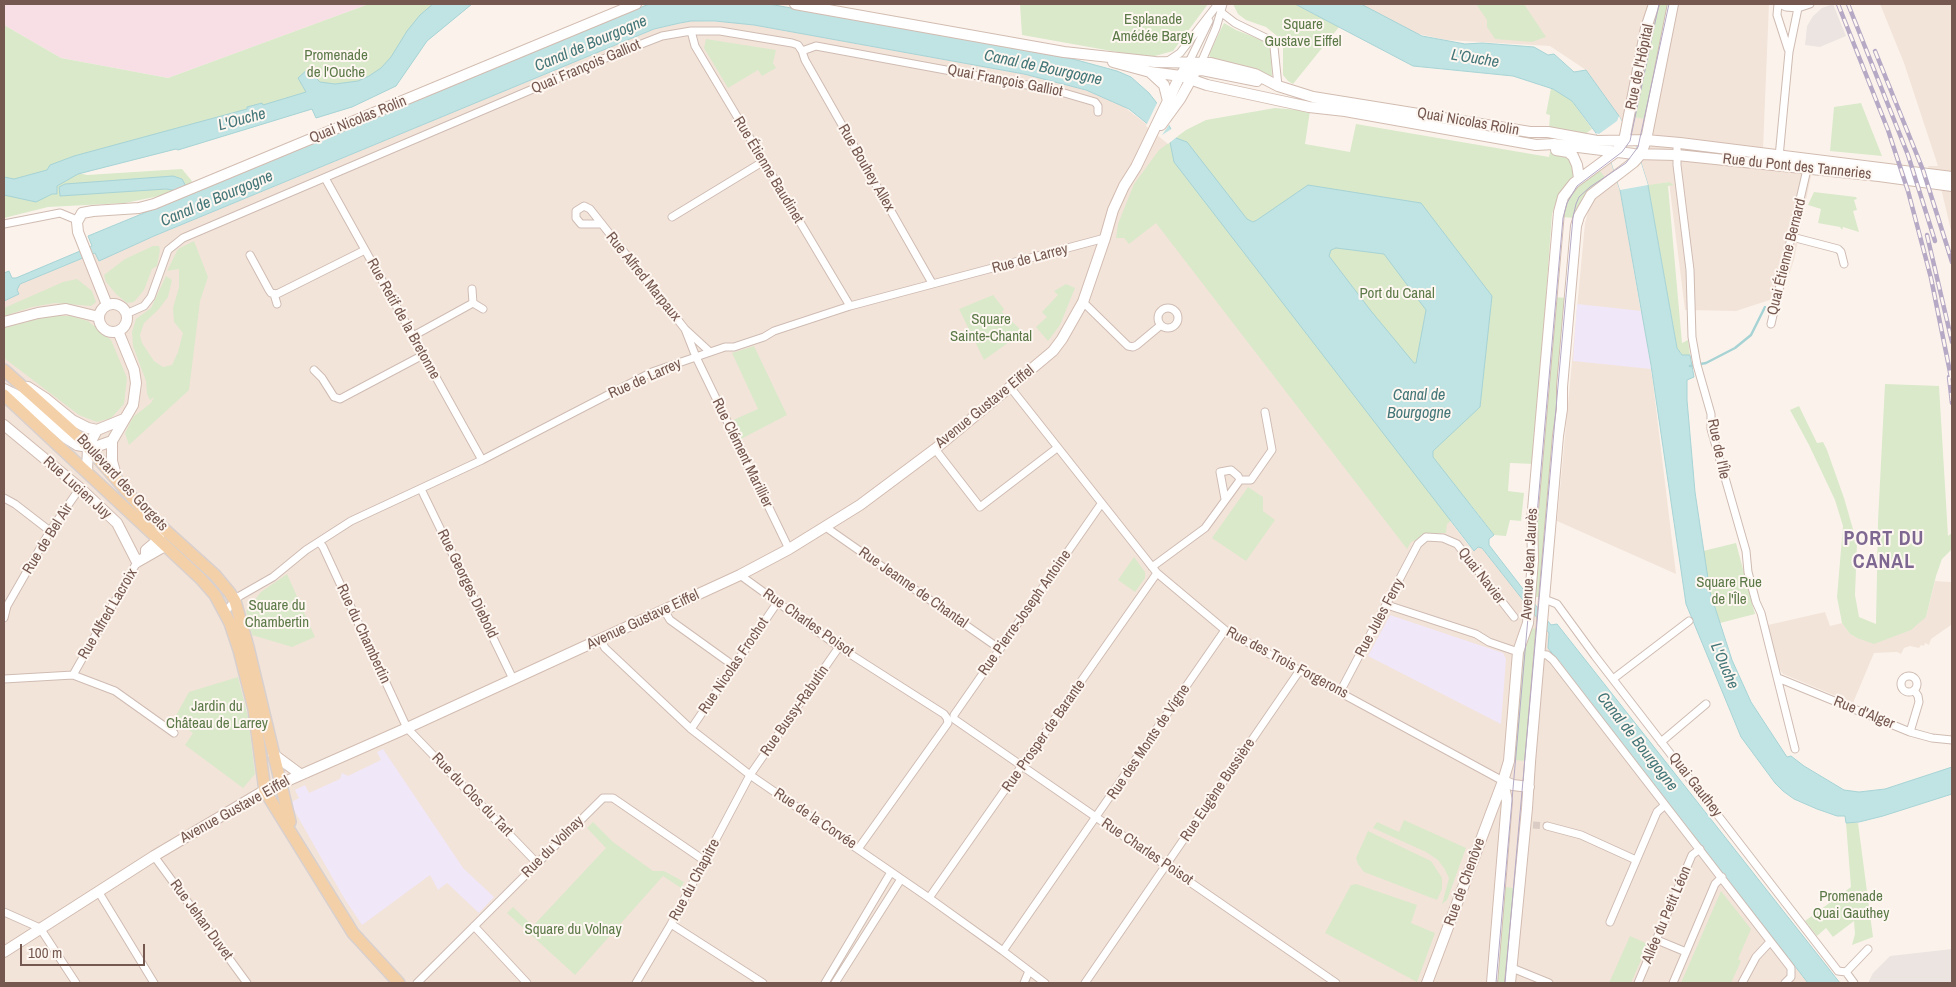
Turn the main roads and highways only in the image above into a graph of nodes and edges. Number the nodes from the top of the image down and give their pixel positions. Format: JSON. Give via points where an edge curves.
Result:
{"nodes":[{"id":1,"x":636,"y":4,"type":"edge"},
{"id":2,"x":795,"y":4,"type":"edge"},
{"id":3,"x":1654,"y":4,"type":"edge"},
{"id":4,"x":1673,"y":4,"type":"edge"},
{"id":5,"x":841,"y":8,"type":"edge"},
{"id":6,"x":1098,"y":56,"type":"junction"},
{"id":7,"x":1117,"y":63,"type":"junction"},
{"id":8,"x":1191,"y":70,"type":"junction"},
{"id":9,"x":1150,"y":72,"type":"junction"},
{"id":10,"x":1313,"y":97,"type":"junction"},
{"id":11,"x":1168,"y":107,"type":"junction"},
{"id":12,"x":1312,"y":108,"type":"junction"},
{"id":13,"x":1454,"y":119,"type":"junction"},
{"id":14,"x":1497,"y":126,"type":"junction"},
{"id":15,"x":1451,"y":130,"type":"junction"},
{"id":16,"x":1495,"y":138,"type":"junction"},
{"id":17,"x":1646,"y":140,"type":"junction"},
{"id":18,"x":1628,"y":141,"type":"junction"},
{"id":19,"x":1536,"y":145,"type":"junction"},
{"id":20,"x":1610,"y":153,"type":"junction"},
{"id":21,"x":1639,"y":155,"type":"junction"},
{"id":22,"x":1808,"y":164,"type":"junction"},
{"id":23,"x":1952,"y":171,"type":"edge"},
{"id":24,"x":1952,"y":177,"type":"edge"},
{"id":25,"x":1579,"y":178,"type":"junction"},
{"id":26,"x":1944,"y":181,"type":"edge"},
{"id":27,"x":1952,"y":193,"type":"edge"},
{"id":28,"x":107,"y":306,"type":"junction"},
{"id":29,"x":99,"y":317,"type":"junction"},
{"id":30,"x":4,"y":322,"type":"edge"},
{"id":31,"x":118,"y":331,"type":"junction"},
{"id":32,"x":7,"y":373,"type":"edge"},
{"id":33,"x":4,"y":389,"type":"edge"},
{"id":34,"x":4,"y":395,"type":"edge"},
{"id":35,"x":124,"y":419,"type":"junction"},
{"id":36,"x":4,"y":425,"type":"edge"},
{"id":37,"x":97,"y":430,"type":"junction"},
{"id":38,"x":112,"y":441,"type":"junction"},
{"id":39,"x":88,"y":447,"type":"junction"},
{"id":40,"x":87,"y":472,"type":"junction"},
{"id":41,"x":117,"y":479,"type":"junction"},
{"id":42,"x":161,"y":526,"type":"junction"},
{"id":43,"x":161,"y":543,"type":"junction"},
{"id":44,"x":181,"y":545,"type":"junction"},
{"id":45,"x":142,"y":559,"type":"joint"},
{"id":46,"x":254,"y":709,"type":"junction"},
{"id":47,"x":273,"y":754,"type":"junction"},
{"id":48,"x":300,"y":774,"type":"junction"},
{"id":49,"x":1503,"y":781,"type":"junction"},
{"id":50,"x":280,"y":784,"type":"junction"},
{"id":51,"x":1529,"y":787,"type":"junction"},
{"id":52,"x":265,"y":791,"type":"junction"},
{"id":53,"x":292,"y":830,"type":"junction"},
{"id":54,"x":4,"y":952,"type":"edge"},
{"id":55,"x":399,"y":983,"type":"edge"},
{"id":56,"x":1427,"y":983,"type":"edge"},
{"id":57,"x":1492,"y":983,"type":"edge"},
{"id":58,"x":1510,"y":983,"type":"edge"}],
"edges":[{"from":1,"to":28,"type":"main road","name":"Quai Nicolas Rolin","via":[[154,204],[85,212],[77,220],[77,229]]},
{"from":2,"to":5,"type":"main road","name":"Quai Nicolas Rolin"},
{"from":3,"to":18,"type":"main road","name":"Rue de l'Hôpital","via":[[1646,28],[1626,130]]},
{"from":4,"to":17,"type":"main road","name":"Rue de l'Hôpital"},
{"from":5,"to":6,"type":"main road","name":"Quai Nicolas Rolin"},
{"from":6,"to":7,"type":"main road","name":"Quai Nicolas Rolin"},
{"from":6,"to":8,"type":"main road","name":"Quai Nicolas Rolin","via":[[1168,62]]},
{"from":7,"to":8,"type":"main road"},
{"from":7,"to":9,"type":"main road","name":"Quai Nicolas Rolin"},
{"from":8,"to":9,"type":"main road","name":"Quai Nicolas Rolin"},
{"from":8,"to":10,"type":"main road","name":"Quai Nicolas Rolin","via":[[1241,77]]},
{"from":8,"to":11,"type":"main road","name":"Avenue Gustave Eiffel"},
{"from":8,"to":12,"type":"main road","name":"Quai Nicolas Rolin"},
{"from":9,"to":11,"type":"main road","via":[[1164,85]]},
{"from":10,"to":12,"type":"main road"},
{"from":10,"to":13,"type":"main road","name":"Quai Nicolas Rolin"},
{"from":11,"to":48,"type":"main road","name":"Avenue Gustave Eiffel","via":[[1113,210],[1083,302],[1062,339],[1053,351],[935,449],[827,528],[789,550],[600,640]]},
{"from":12,"to":15,"type":"main road","name":"Quai Nicolas Rolin"},
{"from":13,"to":14,"type":"main road","name":"Quai Nicolas Rolin"},
{"from":13,"to":15,"type":"main road"},
{"from":14,"to":16,"type":"main road"},
{"from":14,"to":18,"type":"main road","name":"Quai Nicolas Rolin","via":[[1600,141]]},
{"from":15,"to":16,"type":"main road","name":"Quai Nicolas Rolin"},
{"from":16,"to":19,"type":"main road","name":"Quai Nicolas Rolin"},
{"from":17,"to":18,"type":"main road","name":"Quai Nicolas Rolin"},
{"from":17,"to":21,"type":"main road","name":"Rue de l'Hôpital"},
{"from":17,"to":22,"type":"main road","name":"Rue du Pont des Tanneries","via":[[1779,157]]},
{"from":18,"to":20,"type":"main road","name":"Avenue Jean Jaurès"},
{"from":19,"to":20,"type":"main road","name":"Quai Nicolas Rolin","via":[[1554,144]]},
{"from":19,"to":25,"type":"main road","via":[[1568,152],[1577,165]]},
{"from":20,"to":21,"type":"main road","name":"Quai Nicolas Rolin"},
{"from":20,"to":25,"type":"main road","name":"Avenue Jean Jaurès"},
{"from":21,"to":22,"type":"main road","name":"Rue du Pont des Tanneries"},
{"from":21,"to":51,"type":"main road","name":"Avenue Jean Jaurès","via":[[1591,194],[1576,226]]},
{"from":22,"to":26,"type":"main road","name":"Rue du Pont des Tanneries"},
{"from":23,"to":26,"type":"main road"},
{"from":24,"to":26,"type":"main road","name":"Rue du Pont des Tanneries"},
{"from":25,"to":49,"type":"main road","name":"Avenue Jean Jaurès","via":[[1564,197],[1558,217],[1532,521],[1528,623],[1518,652],[1509,761]]},
{"from":26,"to":27,"type":"main road"},
{"from":28,"to":29,"type":"main road"},
{"from":28,"to":31,"type":"main road","via":[[114,304],[126,314],[125,325]]},
{"from":29,"to":30,"type":"main road","via":[[66,309]]},
{"from":29,"to":31,"type":"main road","via":[[105,329]]},
{"from":31,"to":35,"type":"main road","via":[[136,383],[133,405]]},
{"from":32,"to":37,"type":"main road","via":[[72,420]]},
{"from":32,"to":39,"type":"main road","name":"Boulevard des Gorgets"},
{"from":33,"to":39,"type":"main road","via":[[18,396],[77,446]]},
{"from":34,"to":40,"type":"main road","name":"Boulevard des Gorgets"},
{"from":35,"to":37,"type":"main road"},
{"from":35,"to":38,"type":"main road"},
{"from":36,"to":45,"type":"main road","name":"Rue Lucien Juy","via":[[117,523]]},
{"from":37,"to":39,"type":"main road"},
{"from":38,"to":39,"type":"main road"},
{"from":38,"to":41,"type":"main road","via":[[112,461]]},
{"from":39,"to":40,"type":"main road"},
{"from":39,"to":41,"type":"main road","name":"Boulevard des Gorgets"},
{"from":40,"to":43,"type":"main road","name":"Boulevard des Gorgets"},
{"from":41,"to":42,"type":"main road","name":"Boulevard des Gorgets"},
{"from":42,"to":43,"type":"main road","name":"Rue Alfred Lacroix"},
{"from":42,"to":44,"type":"main road","name":"Boulevard des Gorgets"},
{"from":43,"to":44,"type":"main road"},
{"from":43,"to":45,"type":"main road","name":"Rue Alfred Lacroix","via":[[146,550]]},
{"from":43,"to":46,"type":"main road","name":"Boulevard des Gorgets","via":[[208,587],[225,612],[234,633]]},
{"from":44,"to":47,"type":"main road","name":"Boulevard des Gorgets","via":[[215,576],[235,601]]},
{"from":46,"to":50,"type":"main road","via":[[270,775]]},
{"from":46,"to":52,"type":"main road"},
{"from":47,"to":48,"type":"main road"},
{"from":47,"to":50,"type":"main road"},
{"from":48,"to":50,"type":"main road","name":"Avenue Gustave Eiffel"},
{"from":49,"to":51,"type":"main road","via":[[1513,786]]},
{"from":49,"to":56,"type":"main road","name":"Rue de Chenôve"},
{"from":49,"to":57,"type":"main road","name":"Avenue Jean Jaurès","via":[[1507,801]]},
{"from":50,"to":52,"type":"main road","name":"Avenue Gustave Eiffel"},
{"from":50,"to":53,"type":"main road"},
{"from":51,"to":58,"type":"main road","name":"Avenue Jean Jaurès","via":[[1529,825]]},
{"from":52,"to":53,"type":"main road"},
{"from":52,"to":54,"type":"main road","name":"Avenue Gustave Eiffel","via":[[154,856]]},
{"from":53,"to":55,"type":"main road","via":[[353,933]]}]}
